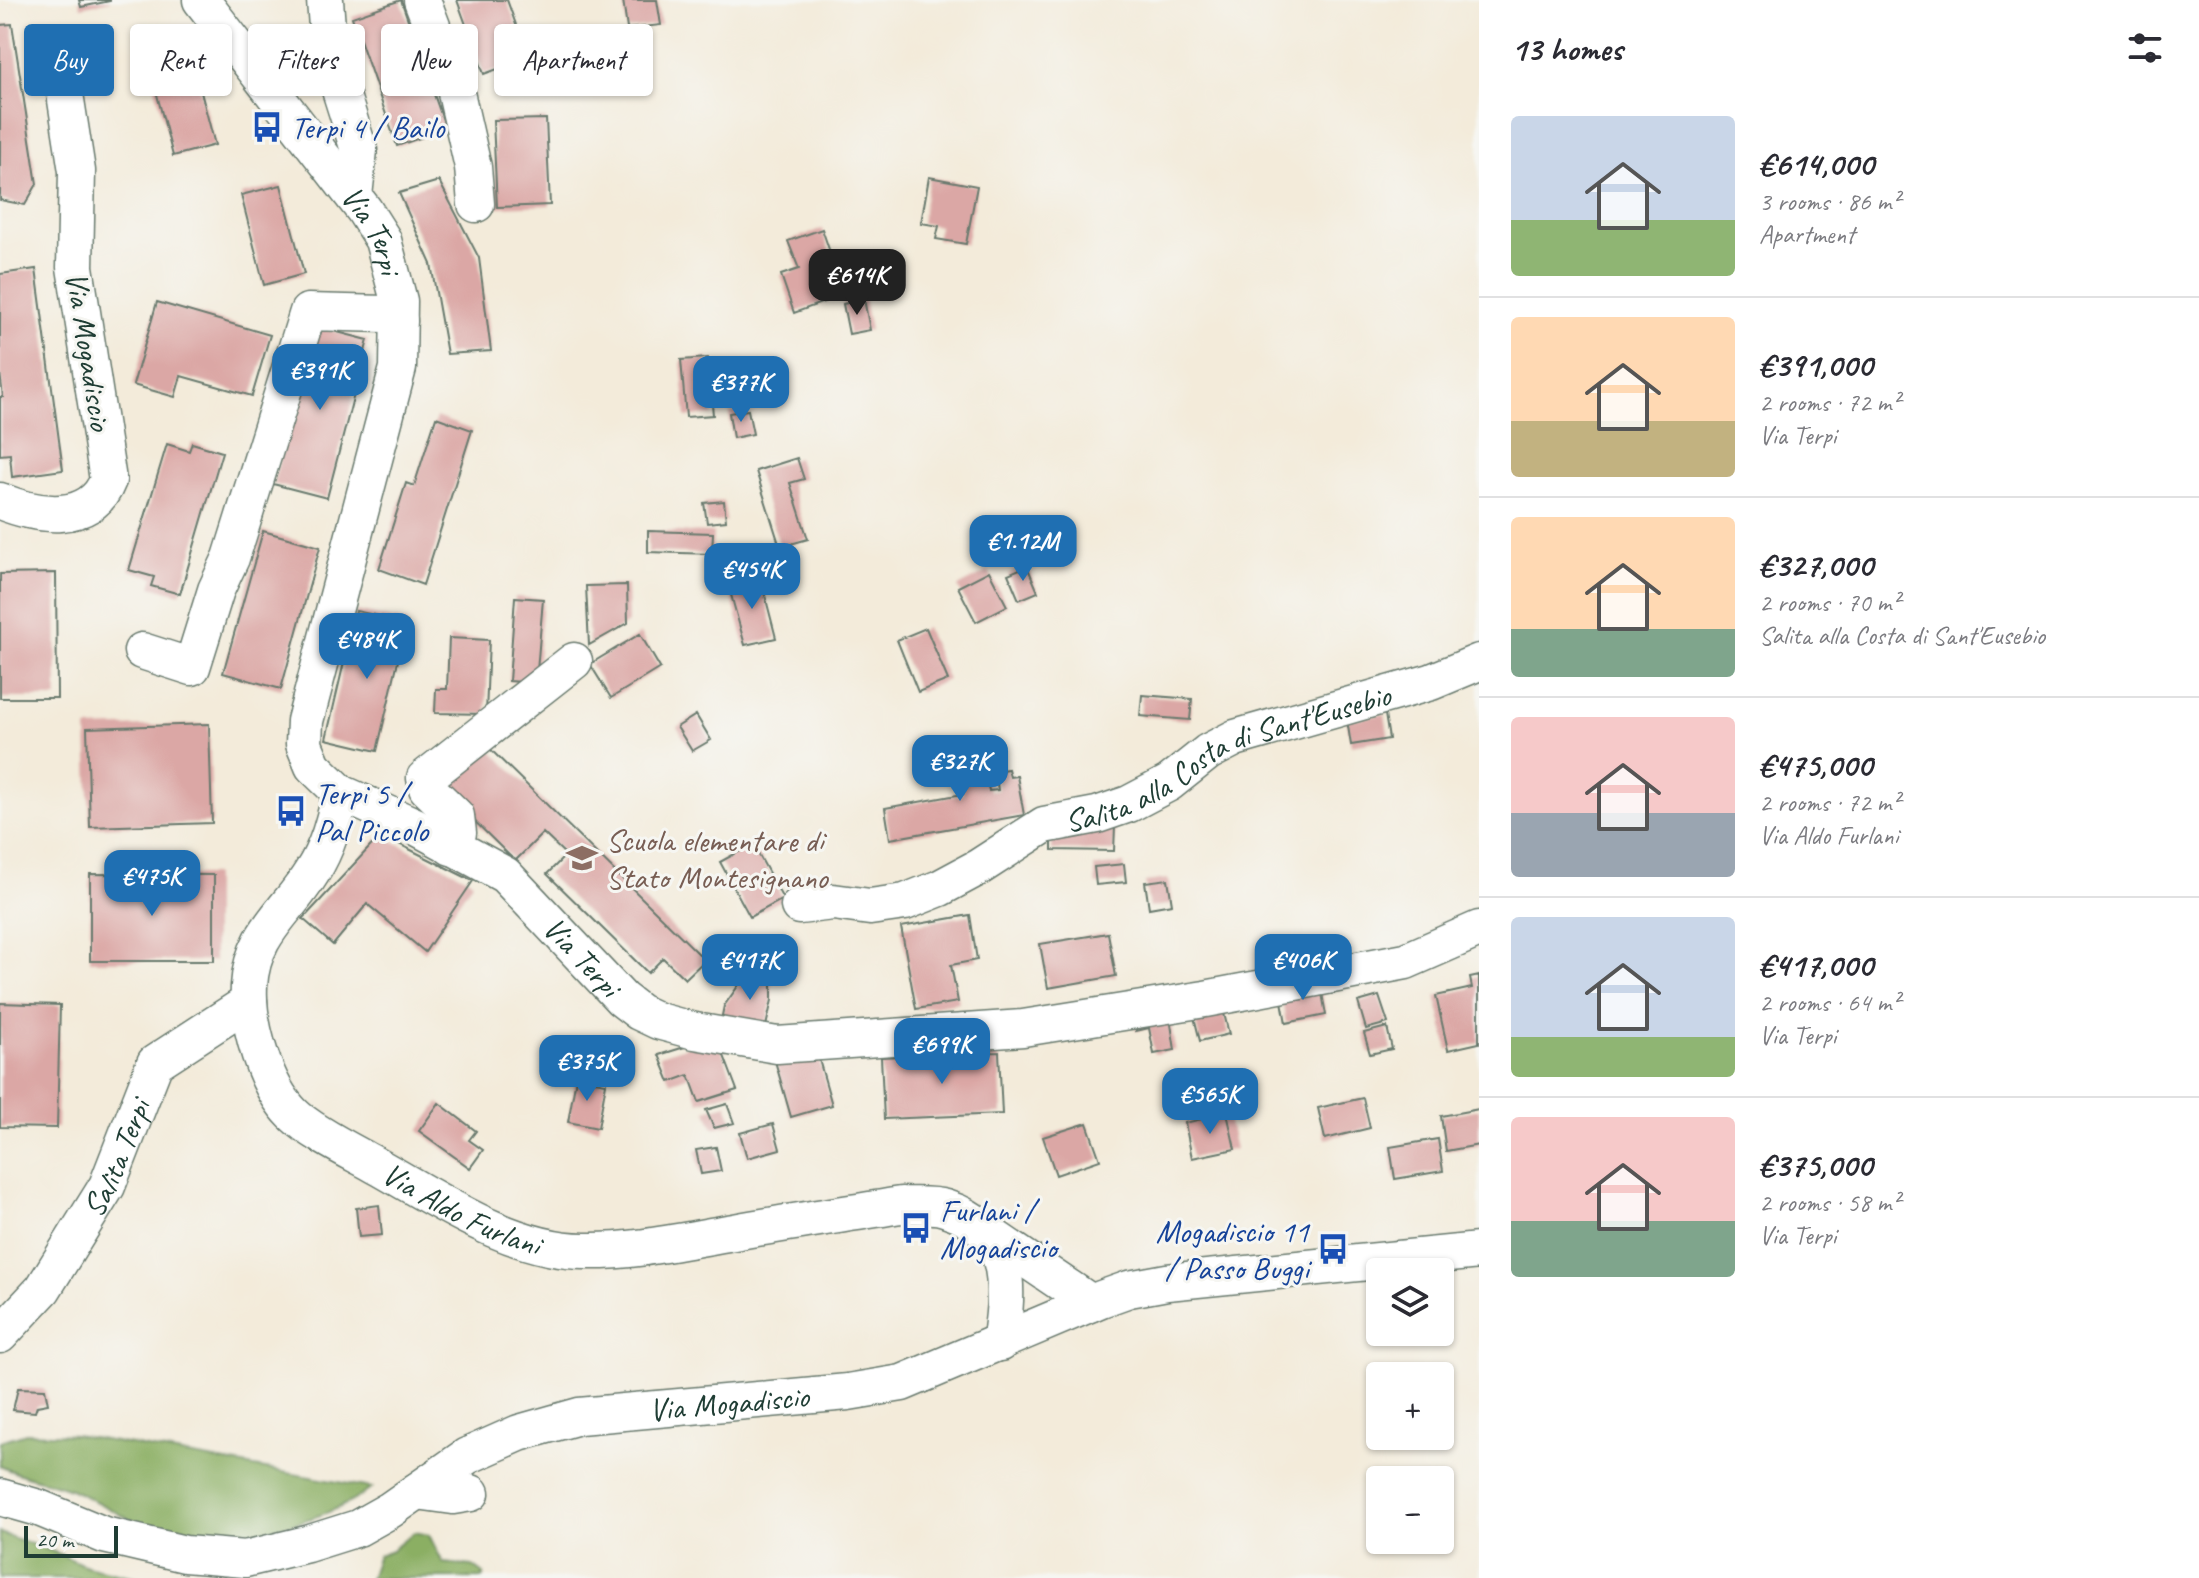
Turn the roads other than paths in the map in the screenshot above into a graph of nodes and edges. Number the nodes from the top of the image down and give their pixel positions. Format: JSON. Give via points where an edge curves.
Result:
{"nodes":[{"id":1,"x":201,"y":0,"type":"edge"},
{"id":2,"x":325,"y":0,"type":"edge"},
{"id":3,"x":422,"y":0,"type":"edge"},
{"id":4,"x":66,"y":100,"type":"dead end"},
{"id":5,"x":354,"y":196,"type":"junction"},
{"id":6,"x":476,"y":204,"type":"dead end"},
{"id":7,"x":399,"y":321,"type":"junction"},
{"id":8,"x":0,"y":501,"type":"edge"},
{"id":9,"x":142,"y":651,"type":"dead end"},
{"id":10,"x":574,"y":661,"type":"dead end"},
{"id":11,"x":1479,"y":662,"type":"edge"},
{"id":12,"x":341,"y":793,"type":"junction"},
{"id":13,"x":451,"y":847,"type":"junction"},
{"id":14,"x":799,"y":906,"type":"dead end"},
{"id":15,"x":1479,"y":929,"type":"edge"},
{"id":16,"x":249,"y":1002,"type":"junction"},
{"id":17,"x":992,"y":1236,"type":"junction"},
{"id":18,"x":1479,"y":1251,"type":"edge"},
{"id":19,"x":1091,"y":1303,"type":"junction"},
{"id":20,"x":0,"y":1335,"type":"edge"},
{"id":21,"x":1000,"y":1343,"type":"junction"},
{"id":22,"x":417,"y":1491,"type":"junction"},
{"id":23,"x":471,"y":1493,"type":"dead end"},
{"id":24,"x":0,"y":1497,"type":"edge"}],
"edges":[{"from":1,"to":5,"type":"street","name":"Via Terpi"},
{"from":2,"to":5,"type":"street","via":[[329,55],[359,150]]},
{"from":3,"to":6,"type":"street","via":[[454,84]]},
{"from":4,"to":8,"type":"street","name":"Via Mogadiscio","via":[[77,171],[75,267],[108,480],[93,502],[70,512],[41,514]]},
{"from":5,"to":7,"type":"street","name":"Via Terpi","via":[[383,240]]},
{"from":7,"to":9,"type":"street","name":"Via Terpi","via":[[385,314],[308,312],[192,667]]},
{"from":7,"to":12,"type":"street","name":"Via Terpi","via":[[398,368],[305,721],[304,744],[313,766]]},
{"from":10,"to":13,"type":"street","via":[[425,778],[427,788],[456,816],[458,833]]},
{"from":11,"to":14,"type":"street","name":"Salita alla Costa di Sant'Eusebio","via":[[1431,682],[1235,738],[1129,804],[1044,825],[979,867],[905,902]]},
{"from":12,"to":13,"type":"street","name":"Via Terpi"},
{"from":12,"to":16,"type":"street","name":"Via Aldo Furlani","via":[[327,846],[261,941]]},
{"from":13,"to":15,"type":"street","name":"Via Terpi","via":[[505,875],[639,1012],[695,1031],[777,1045],[1023,1028],[1205,999],[1406,961]]},
{"from":16,"to":17,"type":"street","name":"Via Aldo Furlani","via":[[266,1073],[293,1114],[473,1219],[541,1247],[642,1248],[901,1205],[943,1207],[975,1221]]},
{"from":16,"to":20,"type":"street","name":"Salita Terpi","via":[[155,1063],[107,1186],[43,1289]]},
{"from":17,"to":19,"type":"street","name":"Via Aldo Furlani"},
{"from":17,"to":21,"type":"street","via":[[1005,1278]]},
{"from":18,"to":19,"type":"street","name":"Via Mogadiscio","via":[[1167,1282]]},
{"from":19,"to":21,"type":"street","name":"Via Mogadiscio"},
{"from":21,"to":22,"type":"street","name":"Via Mogadiscio","via":[[902,1383],[579,1416],[519,1433],[467,1456]]},
{"from":22,"to":23,"type":"street"},
{"from":22,"to":24,"type":"street","name":"Via Mogadiscio","via":[[358,1528],[245,1559],[185,1554],[104,1535]]}]}
